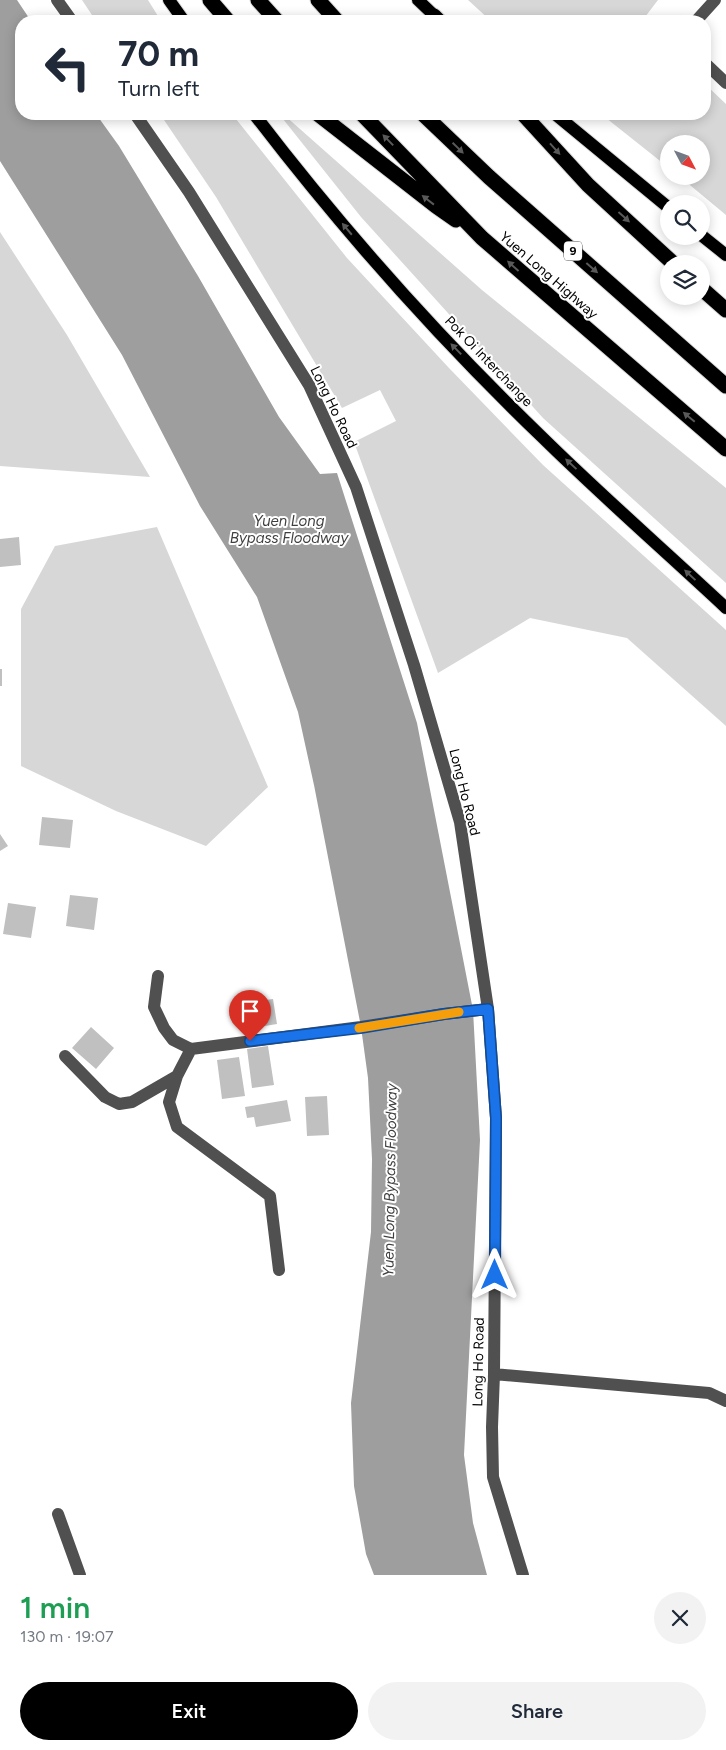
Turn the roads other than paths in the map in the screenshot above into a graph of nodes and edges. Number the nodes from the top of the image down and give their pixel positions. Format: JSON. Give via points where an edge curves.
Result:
{"nodes":[{"id":1,"x":57,"y":0,"type":"edge"},
{"id":2,"x":169,"y":0,"type":"edge"},
{"id":3,"x":210,"y":0,"type":"edge"},
{"id":4,"x":258,"y":0,"type":"edge"},
{"id":5,"x":318,"y":0,"type":"edge"},
{"id":6,"x":418,"y":0,"type":"edge"},
{"id":7,"x":714,"y":0,"type":"edge"},
{"id":8,"x":68,"y":15,"type":"edge"},
{"id":9,"x":180,"y":15,"type":"edge"},
{"id":10,"x":223,"y":15,"type":"edge"},
{"id":11,"x":272,"y":15,"type":"edge"},
{"id":12,"x":331,"y":15,"type":"edge"},
{"id":13,"x":434,"y":15,"type":"edge"},
{"id":14,"x":701,"y":15,"type":"edge"},
{"id":15,"x":711,"y":68,"type":"edge"},
{"id":16,"x":726,"y":82,"type":"edge"},
{"id":17,"x":139,"y":120,"type":"edge"},
{"id":18,"x":259,"y":120,"type":"edge"},
{"id":19,"x":326,"y":120,"type":"edge"},
{"id":20,"x":368,"y":120,"type":"edge"},
{"id":21,"x":429,"y":120,"type":"edge"},
{"id":22,"x":528,"y":120,"type":"edge"},
{"id":23,"x":562,"y":120,"type":"edge"},
{"id":24,"x":660,"y":201,"type":"edge"},
{"id":25,"x":482,"y":238,"type":"junction"},
{"id":26,"x":710,"y":242,"type":"edge"},
{"id":27,"x":664,"y":255,"type":"edge"},
{"id":28,"x":726,"y":255,"type":"edge"},
{"id":29,"x":710,"y":296,"type":"edge"},
{"id":30,"x":726,"y":310,"type":"edge"},
{"id":31,"x":726,"y":386,"type":"edge"},
{"id":32,"x":726,"y":449,"type":"edge"},
{"id":33,"x":726,"y":608,"type":"edge"},
{"id":34,"x":158,"y":976,"type":"dead end"},
{"id":35,"x":488,"y":1009,"type":"junction"},
{"id":36,"x":192,"y":1049,"type":"junction"},
{"id":37,"x":65,"y":1056,"type":"dead end"},
{"id":38,"x":177,"y":1076,"type":"junction"},
{"id":39,"x":279,"y":1270,"type":"dead end"},
{"id":40,"x":494,"y":1374,"type":"junction"},
{"id":41,"x":726,"y":1400,"type":"edge"},
{"id":42,"x":58,"y":1514,"type":"dead end"},
{"id":43,"x":80,"y":1575,"type":"edge"},
{"id":44,"x":523,"y":1575,"type":"edge"}],
"edges":[{"from":1,"to":8,"type":"street"},
{"from":2,"to":9,"type":"main road"},
{"from":3,"to":10,"type":"highway"},
{"from":4,"to":11,"type":"highway"},
{"from":5,"to":12,"type":"highway"},
{"from":6,"to":13,"type":"main road"},
{"from":7,"to":14,"type":"street"},
{"from":15,"to":16,"type":"street"},
{"from":17,"to":35,"type":"street","name":"Long Ho Road","via":[[189,192],[309,385],[356,487],[414,665],[460,822]]},
{"from":33,"to":18,"type":"main road","name":"Pok Oi Interchange","one_way":true,"via":[[542,438],[442,335],[349,232]]},
{"from":25,"to":19,"type":"highway","one_way":true},
{"from":25,"to":20,"type":"highway","name":"Yuen Long Highway","one_way":true},
{"from":21,"to":31,"type":"highway","number":"9","one_way":true},
{"from":22,"to":27,"type":"highway","one_way":true,"via":[[588,185]]},
{"from":23,"to":24,"type":"main road"},
{"from":32,"to":25,"type":"highway","name":"Yuen Long Highway","one_way":true},
{"from":26,"to":28,"type":"main road"},
{"from":29,"to":30,"type":"highway"},
{"from":34,"to":36,"type":"street","via":[[154,1007],[173,1040]]},
{"from":35,"to":36,"type":"street"},
{"from":35,"to":40,"type":"street","name":"Long Ho Road","via":[[496,1118]]},
{"from":36,"to":38,"type":"street"},
{"from":37,"to":38,"type":"street","via":[[105,1098],[119,1104],[132,1102]]},
{"from":38,"to":39,"type":"street","via":[[169,1102],[177,1127],[270,1196]]},
{"from":40,"to":41,"type":"street","via":[[709,1393]]},
{"from":40,"to":44,"type":"street","name":"Long Ho Road","via":[[493,1477]]},
{"from":42,"to":43,"type":"street"}]}
